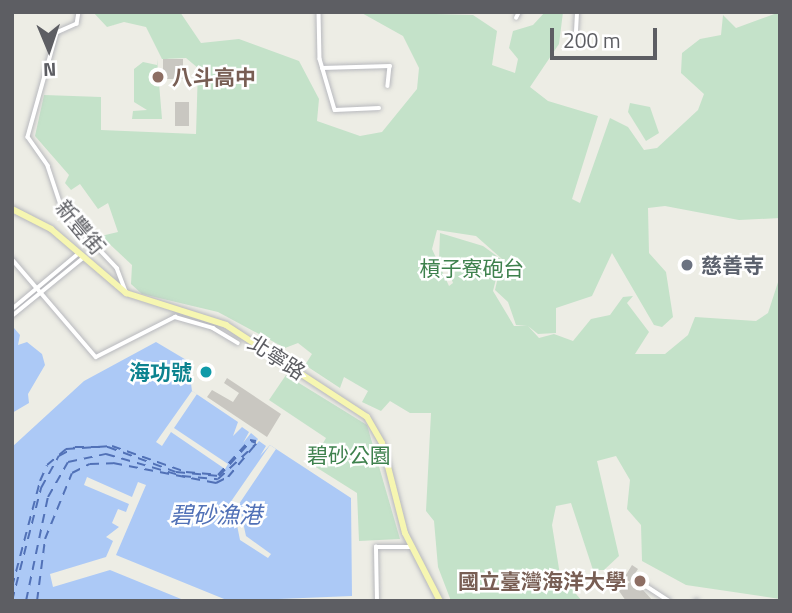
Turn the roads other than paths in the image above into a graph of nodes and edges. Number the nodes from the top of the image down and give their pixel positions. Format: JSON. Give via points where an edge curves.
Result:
{"nodes":[{"id":1,"x":79,"y":12,"type":"edge"},
{"id":2,"x":319,"y":12,"type":"edge"},
{"id":3,"x":519,"y":12,"type":"edge"},
{"id":4,"x":577,"y":12,"type":"edge"},
{"id":5,"x":516,"y":18,"type":"dead end"},
{"id":6,"x":576,"y":32,"type":"dead end"},
{"id":7,"x":322,"y":68,"type":"junction"},
{"id":8,"x":388,"y":86,"type":"dead end"},
{"id":9,"x":379,"y":107,"type":"dead end"},
{"id":10,"x":12,"y":209,"type":"edge"},
{"id":11,"x":80,"y":256,"type":"junction"},
{"id":12,"x":12,"y":259,"type":"edge"},
{"id":13,"x":37,"y":288,"type":"junction"},
{"id":14,"x":42,"y":293,"type":"junction"},
{"id":15,"x":127,"y":293,"type":"junction"},
{"id":16,"x":12,"y":309,"type":"edge"},
{"id":17,"x":12,"y":316,"type":"edge"},
{"id":18,"x":238,"y":343,"type":"dead end"},
{"id":19,"x":411,"y":547,"type":"junction"},
{"id":20,"x":640,"y":582,"type":"dead end"},
{"id":21,"x":666,"y":600,"type":"edge"},
{"id":22,"x":377,"y":601,"type":"edge"},
{"id":23,"x":440,"y":601,"type":"edge"}],
"edges":[{"from":1,"to":15,"type":"street","name":"新豐街","via":[[77,24],[57,33],[28,137],[48,166],[63,212],[117,268]]},
{"from":2,"to":7,"type":"street"},
{"from":3,"to":5,"type":"street"},
{"from":4,"to":6,"type":"street"},
{"from":7,"to":8,"type":"street","via":[[390,66]]},
{"from":7,"to":9,"type":"street","via":[[335,110]]},
{"from":10,"to":11,"type":"main road","name":"北寧路","via":[[51,229]]},
{"from":11,"to":13,"type":"street"},
{"from":11,"to":14,"type":"street"},
{"from":11,"to":15,"type":"main road","name":"北寧路"},
{"from":12,"to":13,"type":"street"},
{"from":13,"to":14,"type":"street"},
{"from":13,"to":16,"type":"street"},
{"from":14,"to":17,"type":"street"},
{"from":14,"to":18,"type":"street","via":[[96,357],[175,317],[213,328]]},
{"from":15,"to":19,"type":"main road","name":"北寧路","via":[[226,325],[367,417],[382,443]]},
{"from":19,"to":22,"type":"street","via":[[376,547]]},
{"from":19,"to":23,"type":"main road","name":"北寧路"},
{"from":20,"to":21,"type":"street"}]}
